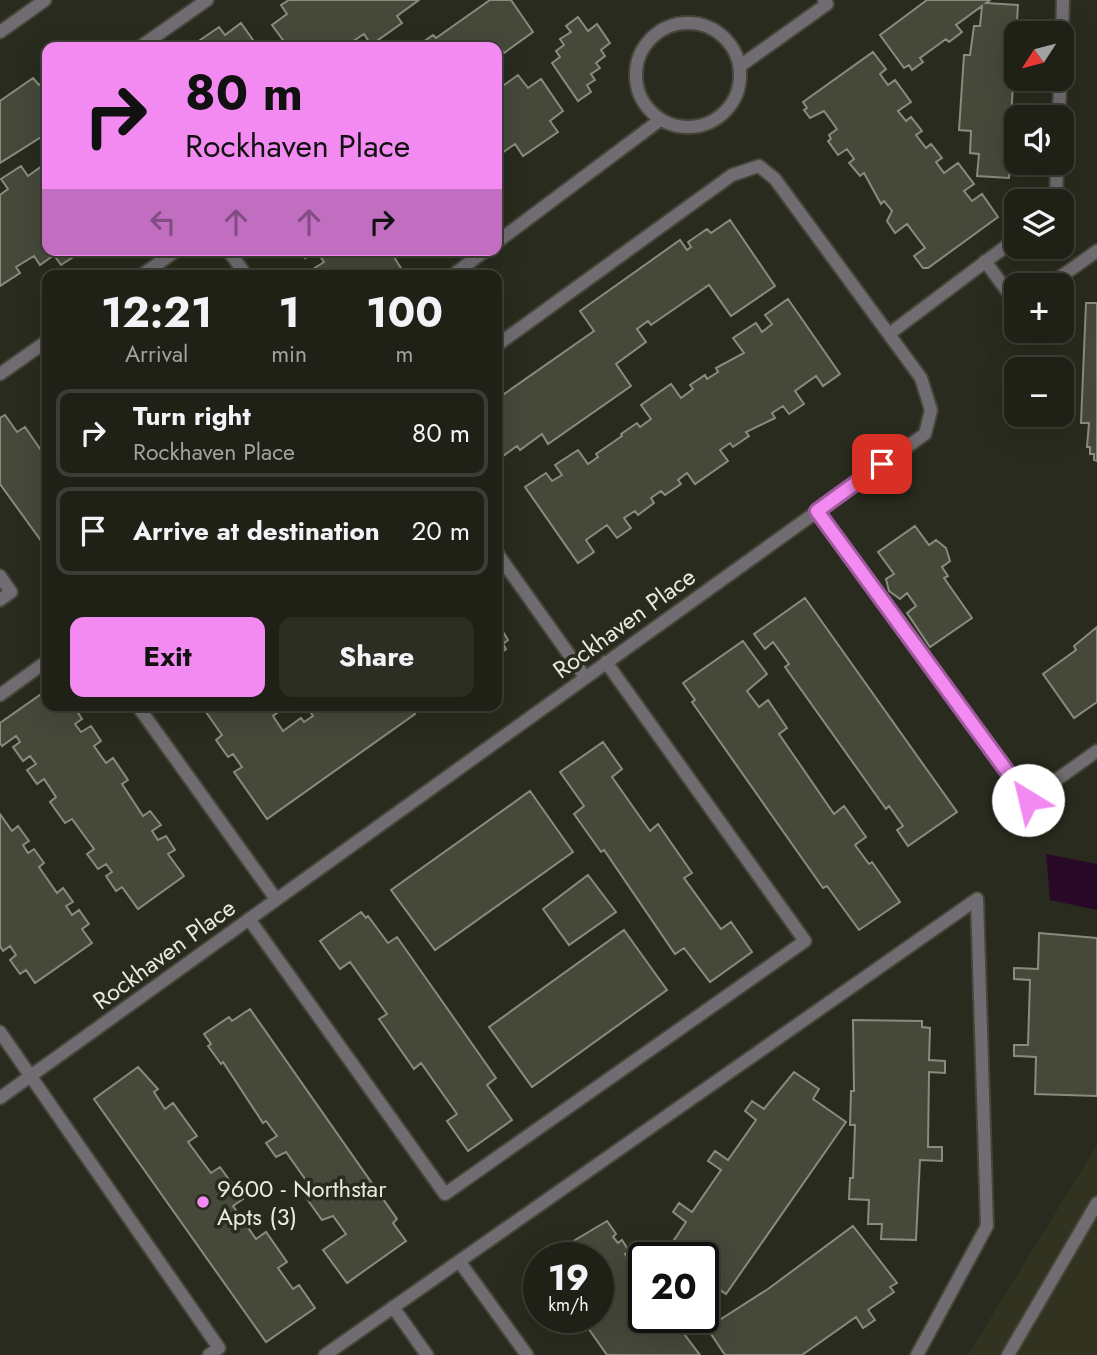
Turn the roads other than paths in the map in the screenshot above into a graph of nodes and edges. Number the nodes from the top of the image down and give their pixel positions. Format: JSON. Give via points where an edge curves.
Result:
{"nodes":[{"id":1,"x":45,"y":0,"type":"edge"},
{"id":2,"x":207,"y":0,"type":"edge"},
{"id":3,"x":824,"y":0,"type":"edge"},
{"id":4,"x":1063,"y":0,"type":"edge"},
{"id":5,"x":1062,"y":21,"type":"edge"},
{"id":6,"x":0,"y":32,"type":"edge"},
{"id":7,"x":147,"y":42,"type":"edge"},
{"id":8,"x":740,"y":66,"type":"junction"},
{"id":9,"x":660,"y":120,"type":"junction"},
{"id":10,"x":502,"y":238,"type":"edge"},
{"id":11,"x":1004,"y":247,"type":"edge"},
{"id":12,"x":1097,"y":251,"type":"edge"},
{"id":13,"x":169,"y":256,"type":"edge"},
{"id":14,"x":478,"y":256,"type":"edge"},
{"id":15,"x":985,"y":261,"type":"junction"},
{"id":16,"x":149,"y":270,"type":"edge"},
{"id":17,"x":460,"y":270,"type":"edge"},
{"id":18,"x":1066,"y":273,"type":"edge"},
{"id":19,"x":1004,"y":287,"type":"edge"},
{"id":20,"x":888,"y":334,"type":"junction"},
{"id":21,"x":502,"y":341,"type":"edge"},
{"id":22,"x":42,"y":344,"type":"edge"},
{"id":23,"x":0,"y":373,"type":"edge"},
{"id":24,"x":817,"y":511,"type":"junction"},
{"id":25,"x":502,"y":560,"type":"edge"},
{"id":26,"x":0,"y":576,"type":"edge"},
{"id":27,"x":0,"y":600,"type":"edge"},
{"id":28,"x":606,"y":662,"type":"junction"},
{"id":29,"x":42,"y":665,"type":"edge"},
{"id":30,"x":584,"y":677,"type":"junction"},
{"id":31,"x":0,"y":695,"type":"edge"},
{"id":32,"x":141,"y":711,"type":"edge"},
{"id":33,"x":1097,"y":751,"type":"edge"},
{"id":34,"x":276,"y":899,"type":"junction"},
{"id":35,"x":249,"y":919,"type":"junction"},
{"id":36,"x":0,"y":1032,"type":"edge"},
{"id":37,"x":31,"y":1076,"type":"junction"},
{"id":38,"x":0,"y":1098,"type":"edge"},
{"id":39,"x":1097,"y":1203,"type":"edge"},
{"id":40,"x":459,"y":1261,"type":"junction"},
{"id":41,"x":393,"y":1307,"type":"junction"},
{"id":42,"x":209,"y":1355,"type":"edge"},
{"id":43,"x":325,"y":1355,"type":"edge"},
{"id":44,"x":427,"y":1355,"type":"edge"},
{"id":45,"x":527,"y":1355,"type":"edge"},
{"id":46,"x":917,"y":1355,"type":"edge"},
{"id":47,"x":1008,"y":1355,"type":"edge"}],
"edges":[{"from":1,"to":6,"type":"lane"},
{"from":2,"to":7,"type":"lane"},
{"from":3,"to":8,"type":"lane","via":[[827,5]]},
{"from":4,"to":5,"type":"lane"},
{"from":8,"to":9,"type":"lane","via":[[738,91],[726,112],[706,125],[683,128]]},
{"from":8,"to":9,"type":"lane","via":[[731,45],[714,29],[692,22],[668,25],[649,38],[637,58],[635,82],[643,103]]},
{"from":9,"to":10,"type":"lane"},
{"from":11,"to":15,"type":"lane"},
{"from":12,"to":18,"type":"lane"},
{"from":13,"to":16,"type":"lane"},
{"from":14,"to":17,"type":"lane"},
{"from":15,"to":19,"type":"lane"},
{"from":15,"to":20,"type":"lane"},
{"from":20,"to":21,"type":"lane","name":"Rockhaven Place","via":[[775,179],[759,166],[732,175]]},
{"from":20,"to":24,"type":"lane","name":"Rockhaven Place","via":[[920,378],[931,410],[925,434]]},
{"from":22,"to":23,"type":"lane"},
{"from":24,"to":28,"type":"lane","name":"Rockhaven Place"},
{"from":24,"to":33,"type":"lane","via":[[1028,800]]},
{"from":25,"to":30,"type":"lane"},
{"from":26,"to":27,"type":"lane","via":[[11,592]]},
{"from":28,"to":30,"type":"lane","name":"Rockhaven Place"},
{"from":28,"to":35,"type":"lane","via":[[805,942],[445,1194]]},
{"from":29,"to":31,"type":"lane"},
{"from":30,"to":34,"type":"lane","name":"Rockhaven Place"},
{"from":32,"to":34,"type":"lane"},
{"from":34,"to":35,"type":"lane","name":"Rockhaven Place"},
{"from":35,"to":37,"type":"lane","name":"Rockhaven Place"},
{"from":36,"to":37,"type":"lane"},
{"from":37,"to":38,"type":"lane","name":"Rockhaven Place"},
{"from":37,"to":42,"type":"lane","via":[[219,1348]]},
{"from":39,"to":47,"type":"lane"},
{"from":40,"to":41,"type":"lane"},
{"from":40,"to":45,"type":"lane"},
{"from":40,"to":46,"type":"lane","via":[[977,899],[987,1226]]},
{"from":41,"to":43,"type":"lane"},
{"from":41,"to":44,"type":"lane"}]}
